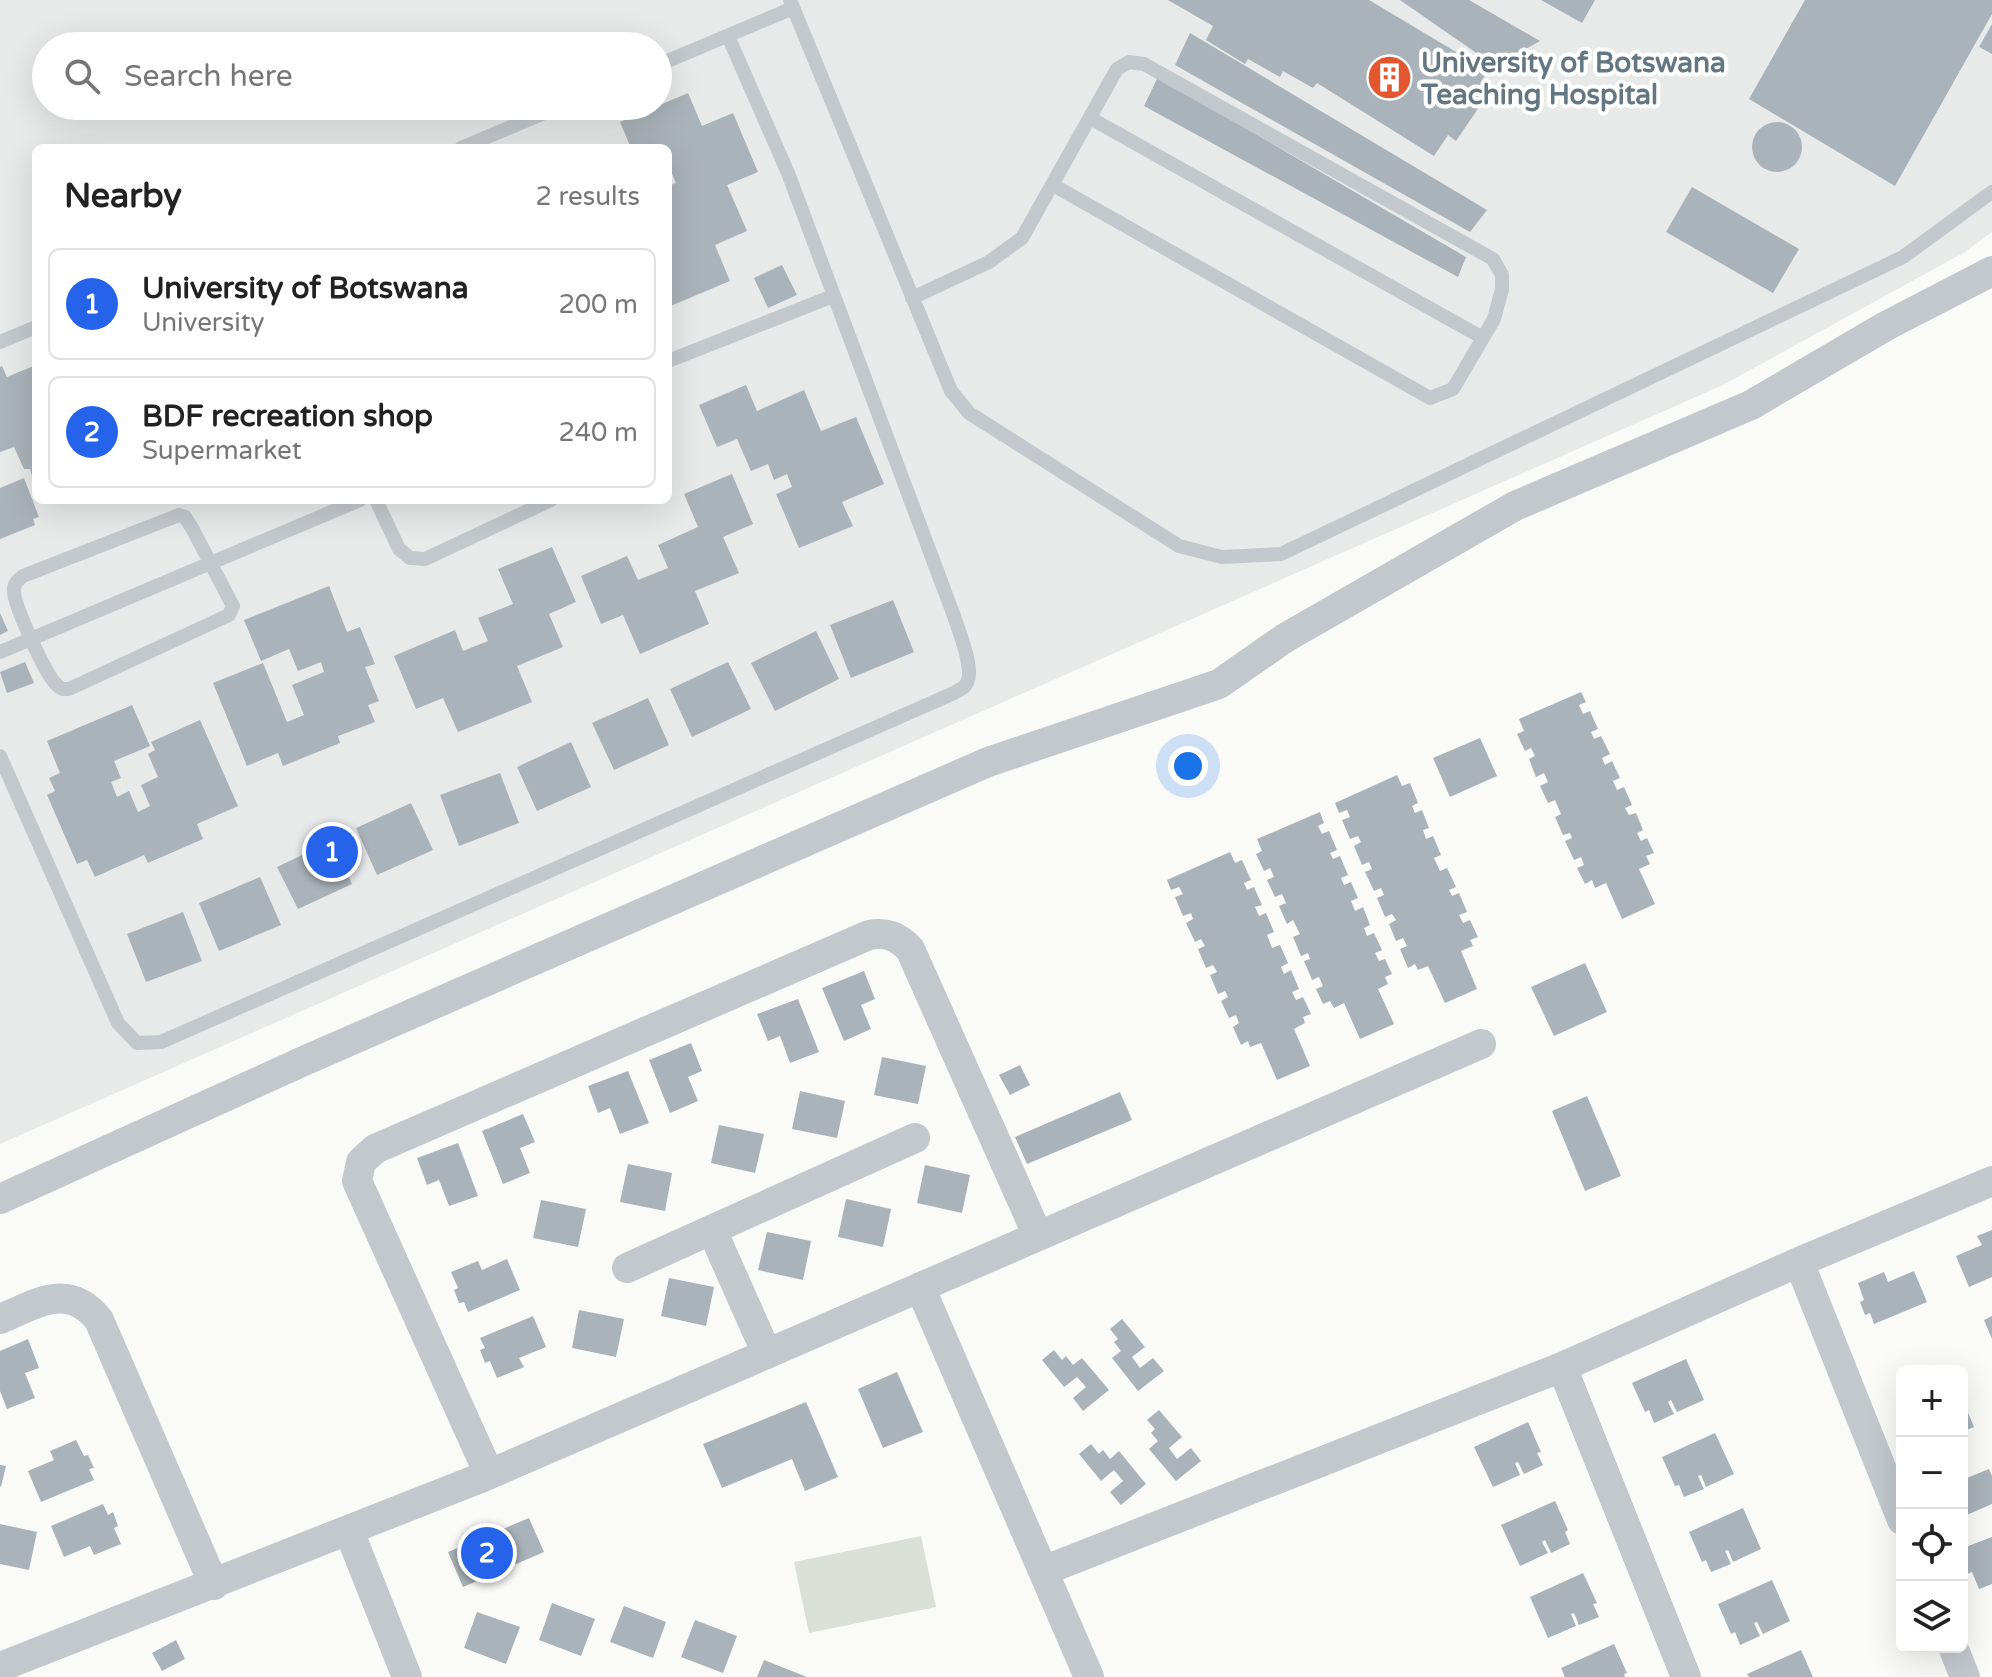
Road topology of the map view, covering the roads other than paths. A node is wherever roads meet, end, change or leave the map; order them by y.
1 (791, 4) edge
2 (728, 36) junction
3 (672, 59) edge
4 (1090, 118) junction
5 (528, 120) edge
6 (471, 144) edge
7 (1053, 185) junction
8 (1992, 192) edge
9 (1992, 271) edge
10 (833, 296) junction
11 (912, 298) junction
12 (32, 329) edge
13 (1483, 338) junction
14 (0, 342) edge
15 (672, 359) edge
16 (351, 504) edge
17 (378, 504) edge
18 (542, 504) edge
19 (211, 563) junction
20 (31, 639) junction
21 (0, 652) edge
22 (0, 756) edge
23 (1481, 1044) dead end
24 (915, 1138) dead end
25 (1992, 1181) edge
26 (0, 1199) edge
27 (712, 1230) junction
28 (1038, 1236) junction
29 (1799, 1262) junction
30 (627, 1268) dead end
31 (920, 1287) junction
32 (0, 1319) edge
33 (767, 1354) junction
34 (1562, 1367) junction
35 (489, 1474) junction
36 (1898, 1509) edge
37 (349, 1531) junction
38 (1043, 1571) junction
39 (214, 1585) junction
40 (1955, 1653) edge
41 (0, 1667) edge
42 (407, 1677) edge
43 (1089, 1677) edge
44 (1686, 1677) edge
45 (1965, 1677) edge

1 - 2 lane
1 - 11 lane
2 - 3 lane
2 - 10 lane
4 - 7 lane
4 - 13 lane
4 - 13 lane
5 - 6 lane
7 - 11 lane
7 - 13 lane
8 - 11 lane
9 - 26 street
10 - 15 lane
10 - 22 lane
12 - 14 lane
16 - 19 lane
17 - 18 lane
19 - 20 lane
19 - 20 lane
19 - 20 lane
20 - 21 lane
23 - 28 street
24 - 27 street
25 - 29 street
27 - 30 street
27 - 33 street
28 - 31 street
28 - 35 street
29 - 34 street
29 - 36 street
31 - 33 street
31 - 38 street
32 - 39 street
33 - 35 street
34 - 38 street
34 - 44 street
35 - 37 street
37 - 39 street
37 - 42 street
38 - 43 street
39 - 41 street
40 - 45 street

